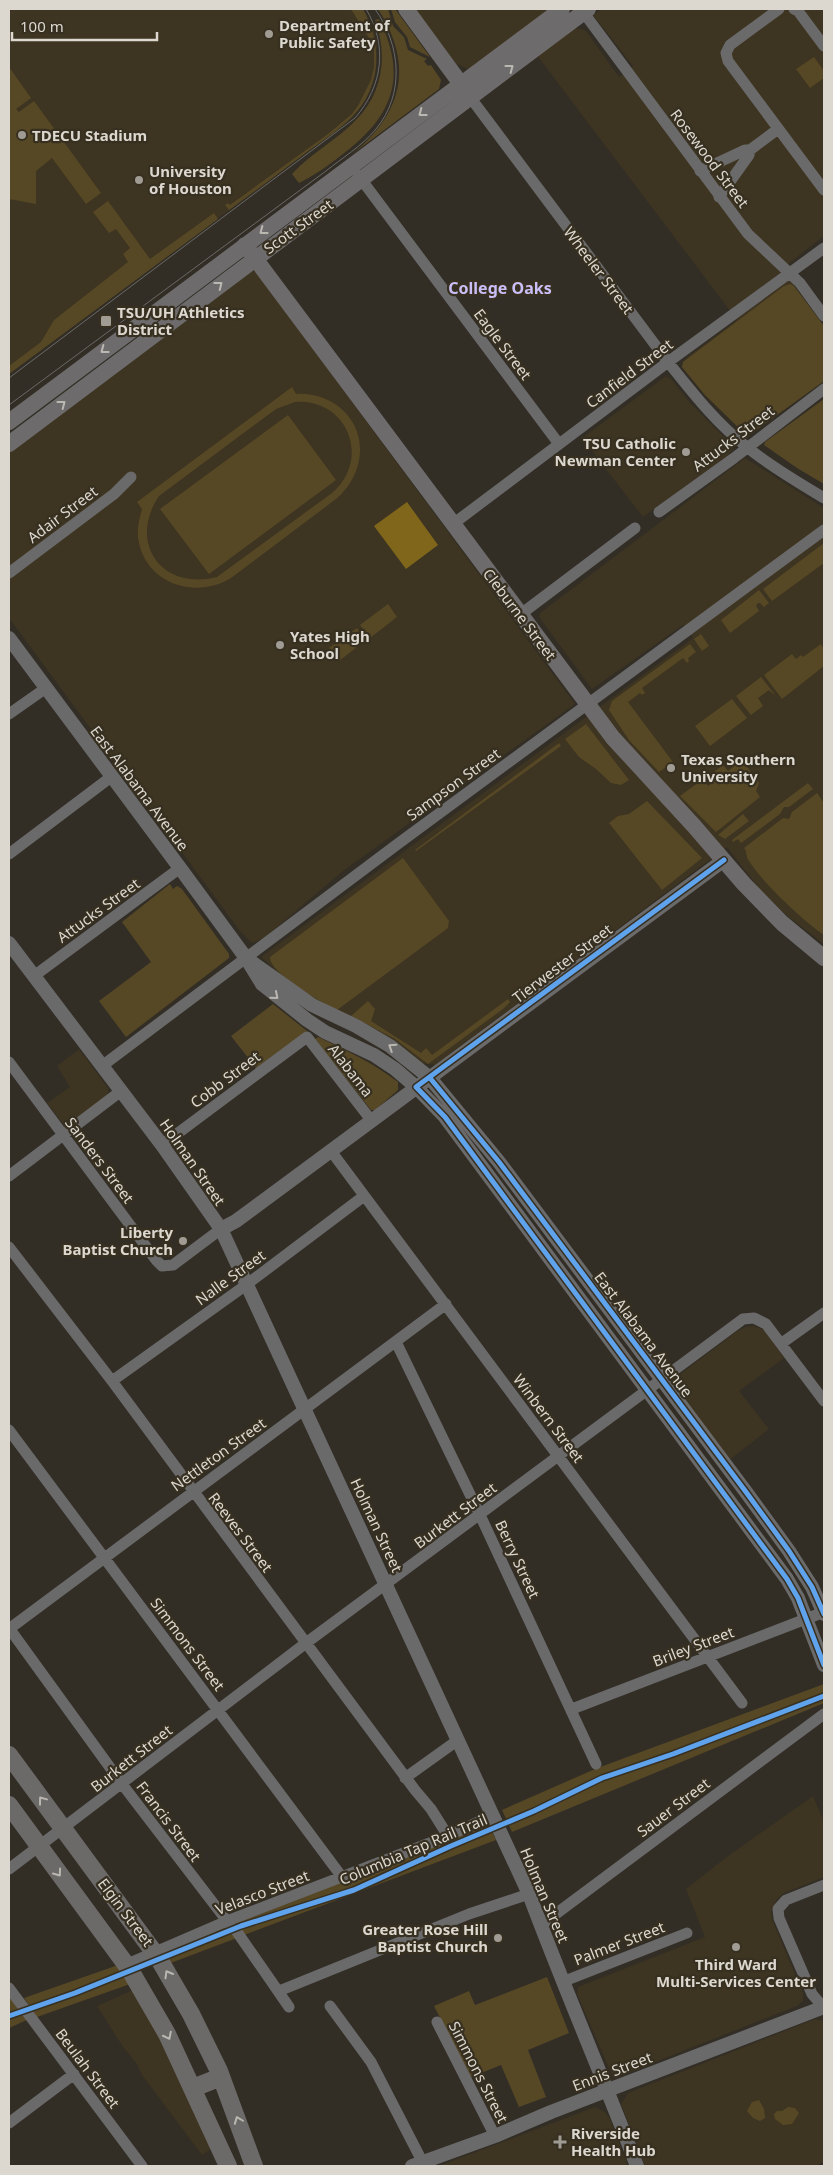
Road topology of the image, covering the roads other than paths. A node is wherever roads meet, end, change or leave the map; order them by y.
1 (406, 9) edge
2 (562, 9) edge
3 (779, 9) edge
4 (794, 9) edge
5 (584, 10) edge
6 (824, 46) edge
7 (466, 90) junction
8 (778, 129) junction
9 (750, 150) junction
10 (352, 165) junction
11 (700, 171) junction
12 (362, 180) junction
13 (824, 190) edge
14 (719, 196) junction
15 (824, 248) edge
16 (249, 252) junction
17 (790, 273) junction
18 (824, 316) edge
19 (143, 321) junction
20 (154, 335) junction
21 (668, 362) junction
22 (824, 389) edge
23 (26, 409) junction
24 (9, 422) edge
25 (36, 424) junction
26 (9, 444) edge
27 (558, 444) junction
28 (746, 447) junction
29 (131, 477) dead end
30 (824, 498) edge
31 (659, 512) dead end
32 (453, 524) junction
33 (635, 528) dead end
34 (824, 530) edge
35 (9, 573) edge
36 (521, 614) junction
37 (9, 638) edge
38 (46, 688) junction
39 (588, 704) junction
40 (9, 714) edge
41 (111, 777) junction
42 (9, 854) edge
43 (724, 860) junction
44 (180, 868) junction
45 (9, 943) edge
46 (246, 958) junction
47 (824, 958) edge
48 (34, 976) junction
49 (307, 1037) joint
50 (9, 1062) edge
51 (102, 1066) junction
52 (430, 1078) junction
53 (416, 1087) junction
54 (120, 1090) junction
55 (371, 1120) junction
56 (63, 1135) junction
57 (162, 1146) junction
58 (331, 1151) junction
59 (9, 1176) edge
60 (364, 1196) junction
61 (221, 1229) junction
62 (9, 1247) edge
63 (173, 1265) joint
64 (246, 1285) junction
65 (446, 1304) junction
66 (824, 1312) edge
67 (396, 1342) junction
68 (782, 1343) junction
69 (662, 1379) junction
70 (112, 1381) junction
71 (646, 1390) junction
72 (824, 1401) edge
73 (304, 1409) junction
74 (9, 1430) edge
75 (558, 1456) junction
76 (192, 1492) junction
77 (746, 1492) junction
78 (731, 1504) junction
79 (480, 1515) junction
80 (105, 1558) junction
81 (386, 1584) junction
82 (824, 1613) edge
83 (807, 1619) junction
84 (9, 1629) edge
85 (306, 1643) junction
86 (708, 1656) junction
87 (824, 1665) edge
88 (742, 1703) dead end
89 (218, 1710) junction
90 (572, 1710) junction
91 (824, 1714) edge
92 (458, 1740) junction
93 (9, 1755) edge
94 (596, 1764) dead end
95 (405, 1778) junction
96 (122, 1784) junction
97 (9, 1805) edge
98 (491, 1812) junction
99 (63, 1828) junction
100 (448, 1836) junction
101 (39, 1846) junction
102 (9, 1869) edge
103 (342, 1877) junction
104 (824, 1884) edge
105 (529, 1894) junction
106 (227, 1921) junction
107 (541, 1926) junction
108 (687, 1933) dead end
109 (155, 1952) junction
110 (125, 1965) junction
111 (562, 1982) junction
112 (9, 1988) edge
113 (278, 1991) junction
114 (330, 2006) dead end
115 (290, 2007) dead end
116 (824, 2007) edge
117 (437, 2022) dead end
118 (74, 2074) junction
119 (221, 2077) junction
120 (193, 2088) junction
121 (608, 2091) junction
122 (9, 2123) edge
123 (495, 2136) junction
124 (417, 2164) edge
125 (142, 2166) edge
126 (228, 2166) edge
127 (254, 2166) edge
128 (637, 2166) edge

1 - 7 main road, Wheeler Street
2 - 7 main road, Scott Street
3 - 8 street
4 - 6 street
7 -> 5 main road, Scott Street
5 - 11 street, Rosewood Street
7 -> 10 main road, Scott Street
7 - 12 main road, Scott Street
7 - 21 street, Wheeler Street
8 - 9 street
8 - 13 street
9 - 11 street
9 - 14 street
10 - 12 street, Eagle Street
10 -> 16 main road, Scott Street
11 - 14 street, Rosewood Street
12 - 16 main road, Scott Street
12 - 27 street, Eagle Street
14 - 17 street, Rosewood Street
15 - 17 street, Canfield Street
16 - 19 main road, Scott Street
20 -> 16 main road, Scott Street
16 - 32 main road, Cleburne Street
17 - 18 street, Rosewood Street
17 - 21 street, Canfield Street
19 - 20 main road
19 -> 23 main road, Scott Street
25 -> 20 main road, Scott Street
21 - 27 street, Canfield Street
21 - 28 street, Wheeler Street
22 - 28 street, Attucks Street
23 - 24 main road, Scott Street
23 - 25 main road
25 - 26 main road, Scott Street
27 - 32 street, Canfield Street
28 - 30 street, Wheeler Street
28 - 31 street, Attucks Street
29 - 35 street, Adair Street
32 - 36 main road, Cleburne Street
33 - 36 street
34 - 39 street, Sampson Street
36 - 39 main road, Cleburne Street
37 - 38 street, East Alabama Avenue
38 - 40 street
38 - 41 street, East Alabama Avenue
39 - 43 main road, Cleburne Street
39 - 46 street, Sampson Street
41 - 42 street
41 - 44 street, East Alabama Avenue
43 - 47 main road, Cleburne Street
43 - 52 street, Tierwester Street
44 - 46 street, East Alabama Avenue
44 - 48 street, Attucks Street
45 - 48 street, Holman Street
46 - 51 street, Sampson Street
52 -> 46 street, East Alabama Avenue
46 -> 53 street, East Alabama Avenue
48 - 51 street, Holman Street
49 - 55 street, Alabama
49 - 57 street, Cobb Street
50 - 56 street, Sanders Street
51 - 54 street, Holman Street
52 - 53 street, Tierwester Street
52 - 69 street, East Alabama Avenue
53 - 55 street, Tierwester Street
53 - 71 street, East Alabama Avenue
54 - 56 street
54 - 57 street, Holman Street
55 - 58 street, Tierwester Street
56 - 59 street
56 - 63 street, Sanders Street
57 - 61 street, Holman Street
58 - 60 street, Winbern Street
58 - 61 street, Tierwester Street
60 - 64 street, Nalle Street
60 - 65 street, Winbern Street
61 - 63 street, Tierwester Street
61 - 64 street, Holman Street
62 - 70 street, Reeves Street
64 - 70 street, Nalle Street
64 - 73 street, Holman Street
65 - 67 street, Nettleton Street
65 - 75 street, Winbern Street
66 - 68 street
67 - 73 street, Nettleton Street
67 - 79 street, Berry Street
68 - 69 street, Burkett Street
68 - 72 street, Burkett Street
69 - 71 street, Burkett Street
69 - 77 street, East Alabama Avenue
70 - 76 street, Reeves Street
71 - 75 street, Burkett Street
71 - 78 street, East Alabama Avenue
73 - 76 street, Nettleton Street
73 - 81 street, Holman Street
74 - 80 street, Simmons Street
75 - 79 street, Burkett Street
75 - 86 street, Winbern Street
76 - 80 street, Nettleton Street
76 - 85 street, Reeves Street
77 - 78 street
77 - 82 street, East Alabama Avenue
78 - 83 street, East Alabama Avenue
79 - 81 street, Burkett Street
79 - 90 street, Berry Street
80 - 84 street, Nettleton Street
80 - 89 street, Simmons Street
81 - 85 street, Burkett Street
81 - 92 street, Holman Street
82 - 83 street, Briley Street
83 - 86 street, Briley Street
83 - 87 street, East Alabama Avenue
84 - 96 street, Francis Street
85 - 89 street, Burkett Street
85 - 95 street, Reeves Street
86 - 88 street, Winbern Street
86 - 90 street, Briley Street
89 - 96 street, Burkett Street
89 - 103 street, Simmons Street
90 - 94 street, Berry Street
91 - 107 street, Sauer Street
92 - 95 street
92 - 98 street, Holman Street
99 -> 93 main road, Elgin Street
95 - 100 street, Reeves Street
96 - 99 street, Burkett Street
96 - 106 street, Francis Street
97 - 101 main road, Elgin Street
98 - 100 street, Velasco Street
98 - 105 street, Holman Street
99 - 101 street, Burkett Street
99 - 109 main road, Elgin Street
100 - 103 street, Velasco Street
101 - 102 street, Burkett Street
101 -> 110 main road, Elgin Street
103 - 106 street, Velasco Street
104 - 116 street
105 - 107 street, Holman Street
105 - 113 street
106 - 109 street, Velasco Street
106 - 113 street, Francis Street
107 - 111 street, Holman Street
108 - 111 street, Palmer Street
109 - 110 street, Velasco Street
119 -> 109 main road, Elgin Street
110 -> 120 main road, Elgin Street
111 - 121 street, Holman Street
112 - 118 street, Beulah Street
113 - 115 street, Francis Street
114 - 124 street
116 - 121 street, Ennis Street
117 - 123 street, Simmons Street
118 - 122 street
118 - 125 street, Beulah Street
119 - 120 main road
127 -> 119 main road, Elgin Street
120 - 126 main road, Elgin Street
121 - 123 street, Ennis Street
121 - 128 street, Holman Street
123 - 124 street, Ennis Street

